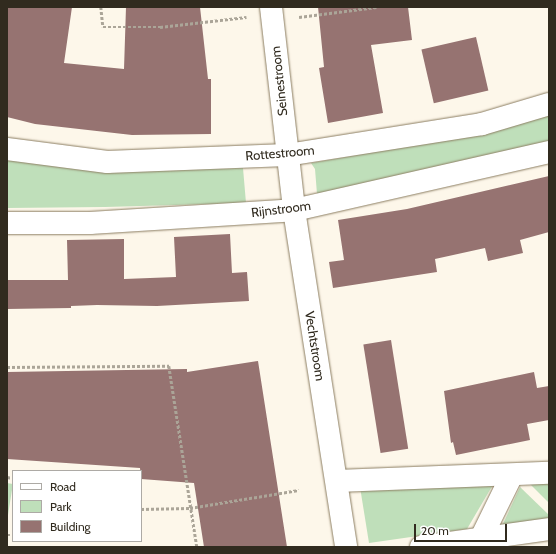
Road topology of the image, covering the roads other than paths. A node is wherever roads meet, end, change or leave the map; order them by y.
1 (272, 14) edge
2 (549, 104) edge
3 (7, 149) edge
4 (549, 152) edge
5 (286, 155) junction
6 (294, 210) junction
7 (7, 223) edge
8 (549, 473) edge
9 (512, 475) junction
10 (337, 481) junction
11 (549, 529) edge
12 (481, 538) junction
13 (346, 547) edge
14 (421, 547) edge

1 - 5 street, Seinestroom
2 - 5 street, Rottestroom
3 - 5 street, Rottestroom
4 - 6 street, Rijnstroom
5 - 6 street, Seinestroom
6 - 7 street, Rijnstroom
6 - 10 street, Vechtstroom
8 - 9 street
9 - 10 street
9 - 12 street
10 - 13 street, Vechtstroom
11 - 12 street
12 - 14 street

